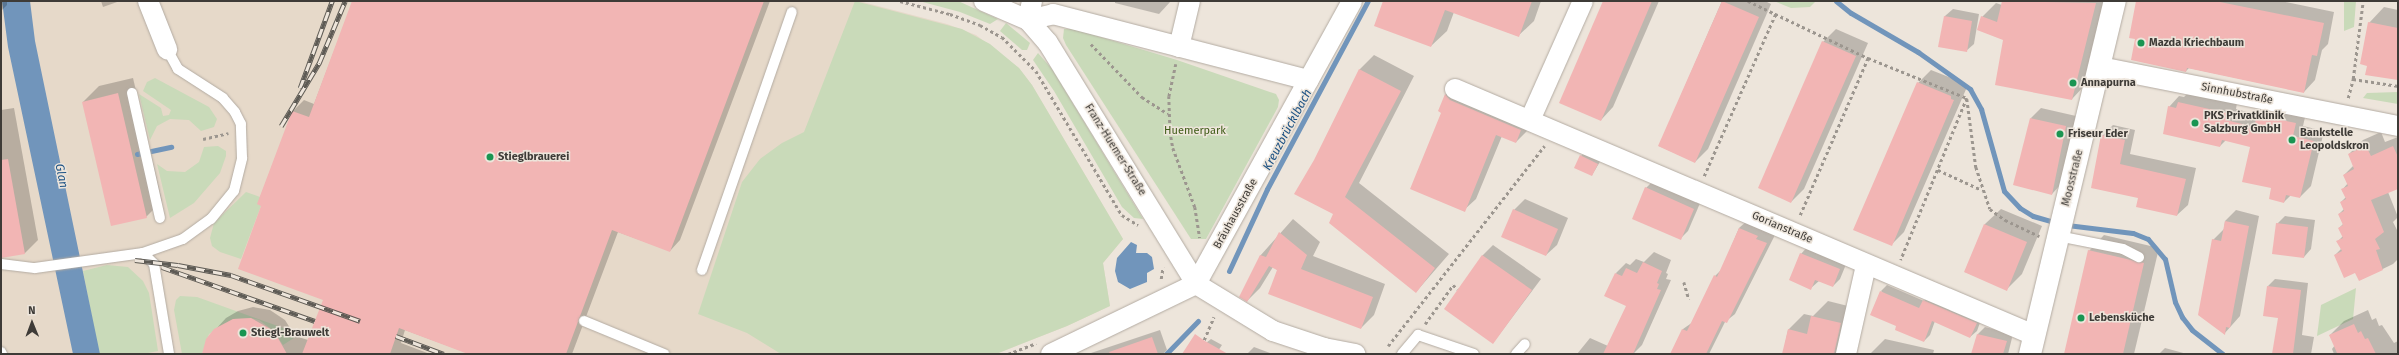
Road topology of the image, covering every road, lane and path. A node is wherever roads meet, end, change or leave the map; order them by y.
1 (148, 1) edge
2 (900, 1) edge
3 (984, 1) edge
4 (1032, 1) edge
5 (1190, 1) edge
6 (1352, 1) edge
7 (1583, 1) edge
8 (1748, 1) edge
9 (2115, 1) edge
10 (2363, 1) edge
11 (792, 12) dead end
12 (1776, 13) junction
13 (1028, 20) junction
14 (1086, 39) dead end
15 (167, 49) joint
16 (1178, 54) junction
17 (1868, 58) junction
18 (2100, 67) junction
19 (2353, 79) junction
20 (1309, 80) junction
21 (2398, 86) edge
22 (1455, 89) dead end
23 (132, 93) dead end
24 (1967, 98) junction
25 (2348, 100) dead end
26 (1168, 114) junction
27 (1530, 120) junction
28 (2398, 126) edge
29 (242, 130) junction
30 (1555, 130) junction
31 (203, 139) dead end
32 (1938, 170) junction
33 (1982, 190) junction
34 (1698, 191) junction
35 (160, 218) dead end
36 (1143, 227) dead end
37 (2057, 231) junction
38 (1793, 232) junction
39 (1199, 244) dead end
40 (143, 253) junction
41 (2139, 257) dead end
42 (1162, 261) dead end
43 (1, 264) edge
44 (1866, 265) junction
45 (702, 270) dead end
46 (1894, 276) junction
47 (1162, 278) dead end
48 (1684, 282) dead end
49 (1196, 284) junction
50 (1458, 288) dead end
51 (1689, 299) dead end
52 (1214, 317) dead end
53 (584, 321) dead end
54 (1418, 335) junction
55 (1204, 340) dead end
56 (1525, 344) dead end
57 (2032, 345) edge
58 (1388, 346) dead end
59 (169, 354) edge
60 (664, 354) edge
61 (1051, 354) edge
62 (1355, 354) edge
63 (1402, 354) edge
64 (1474, 354) edge
65 (1516, 354) edge
66 (1846, 354) edge

1 - 15 street
2 - 36 path
3 - 13 street, Franz-Huemer-Straße
4 - 13 street
5 - 16 street
6 - 20 street, Bräuhausstraße
7 - 27 street
8 - 12 path
9 - 18 street, Moosstraße
10 - 19 path
11 - 45 lane
12 - 17 path
12 - 34 path
13 - 16 street
13 - 49 street, Franz-Huemer-Straße
14 - 26 path
15 - 29 lane
16 - 20 street
16 - 26 path
17 - 24 path
17 - 38 path
18 - 28 street, Sinnhubstraße
18 - 37 street, Moosstraße
19 - 21 path
19 - 25 path
20 - 49 street, Bräuhausstraße
22 - 27 street, Gorianstraße
23 - 35 lane
24 - 32 path
24 - 33 path
26 - 39 path
27 - 30 street, Gorianstraße
29 - 31 path
29 - 40 lane
30 - 34 street, Gorianstraße
30 - 58 path
32 - 33 path
32 - 46 path
33 - 37 path
34 - 38 street, Gorianstraße
37 - 41 lane
37 - 57 street, Moosstraße
38 - 44 street, Gorianstraße
40 - 43 lane
40 - 59 lane
42 - 47 path
44 - 46 street, Gorianstraße
44 - 66 street
46 - 57 street, Gorianstraße
48 - 51 path
49 - 61 street
49 - 62 street
50 - 54 path
52 - 55 path
53 - 60 lane
54 - 63 lane
54 - 64 lane
56 - 65 lane

